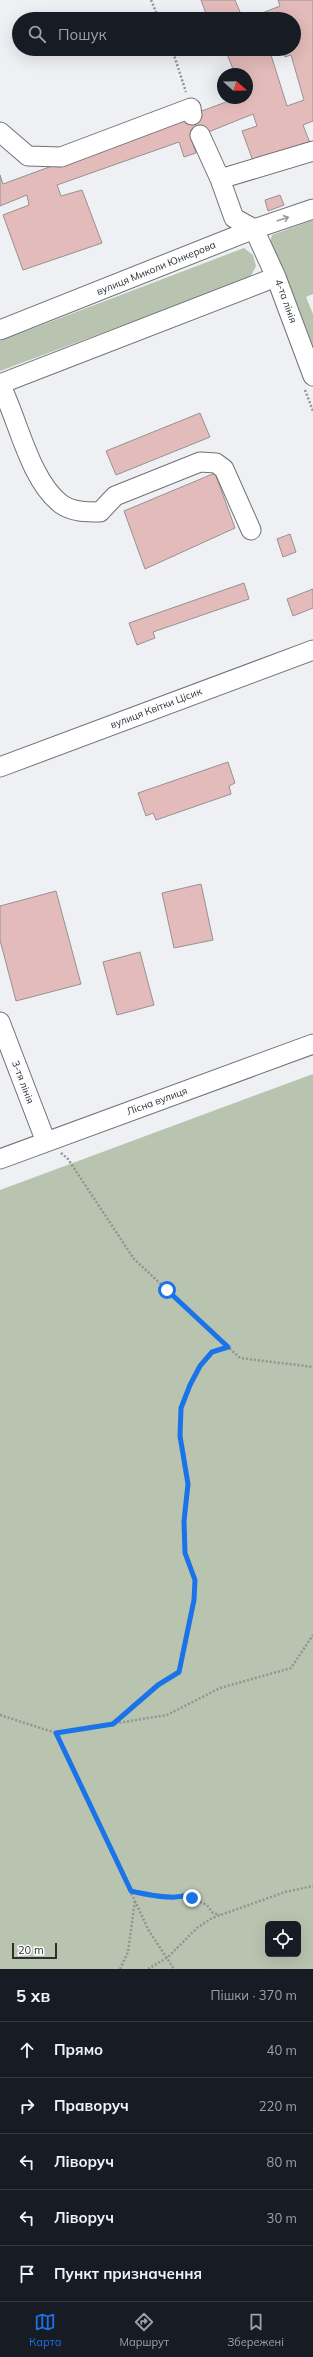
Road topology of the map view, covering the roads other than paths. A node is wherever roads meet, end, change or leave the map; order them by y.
1 (192, 112) road end
2 (0, 132) edge
3 (200, 135) dead end
4 (313, 151) edge
5 (220, 179) junction
6 (313, 209) edge
7 (254, 229) junction
8 (276, 277) junction
9 (0, 330) edge
10 (313, 376) edge
11 (0, 384) edge
12 (252, 530) dead end
13 (313, 650) edge
14 (0, 767) edge
15 (0, 1022) edge
16 (313, 1044) edge
17 (46, 1142) junction
18 (0, 1159) edge

1 - 2 street
3 - 5 street
4 - 5 street
5 - 7 street
7 -> 6 street, вулиця Миколи Юнкерова
7 - 8 street, 4-та лінія
7 - 9 street, вулиця Миколи Юнкерова
8 - 10 street, 4-та лінія
8 - 11 street
11 - 12 street
13 - 14 street, вулиця Квітки Цісик
15 - 17 street, 3-тя лінія
16 - 17 street, Лісна вулиця
17 - 18 street, Лісна вулиця

